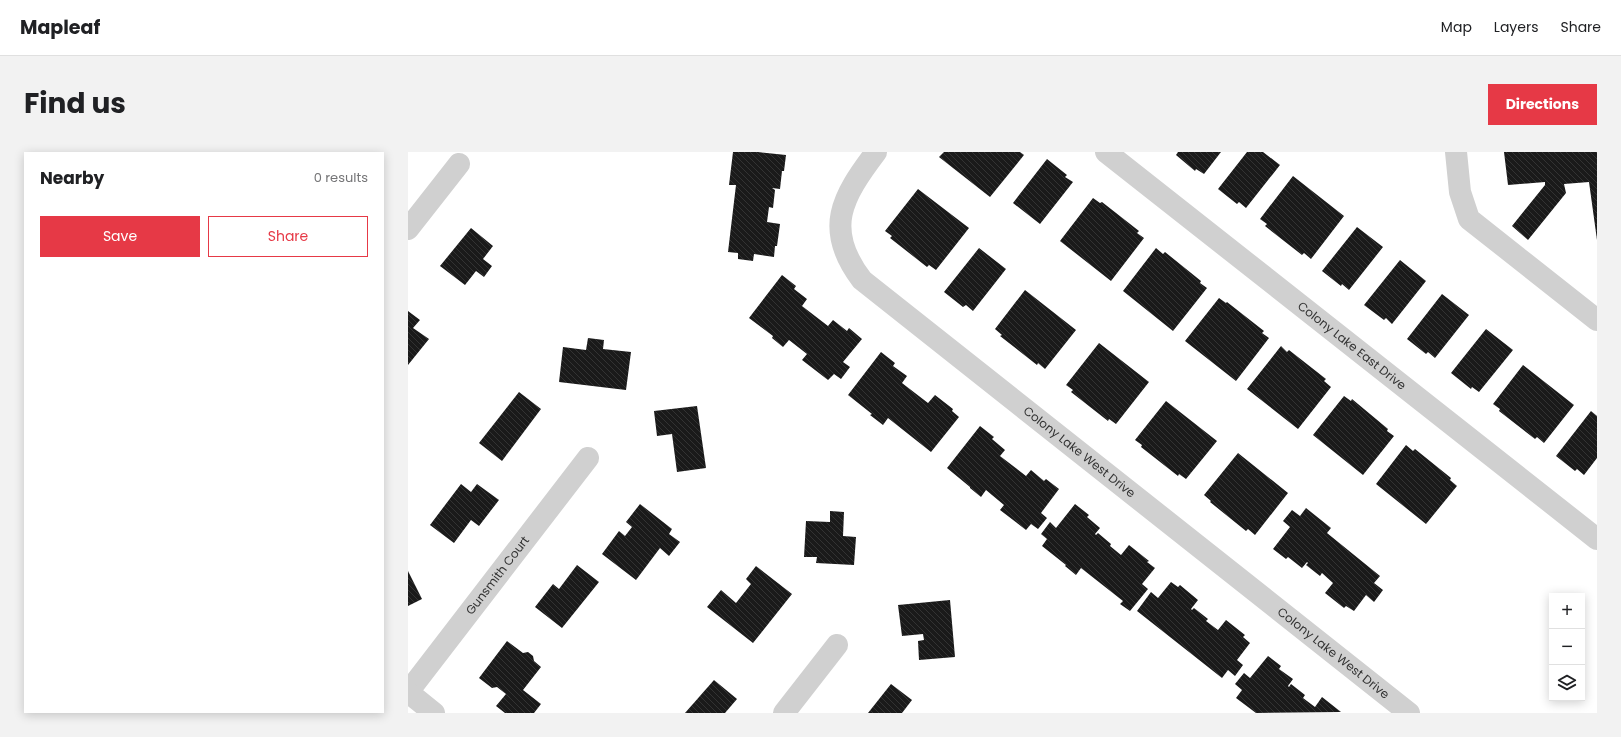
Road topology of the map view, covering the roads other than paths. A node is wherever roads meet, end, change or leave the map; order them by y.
1 (876, 152) edge
2 (1106, 152) edge
3 (1456, 152) edge
4 (459, 164) dead end
5 (408, 229) edge
6 (1597, 320) edge
7 (588, 458) dead end
8 (1597, 539) edge
9 (837, 645) dead end
10 (408, 692) edge
11 (434, 713) edge
12 (784, 713) edge
13 (1409, 713) edge

1 - 13 street, Colony Lake West Drive
2 - 8 street, Colony Lake East Drive
3 - 6 street
4 - 5 street
7 - 10 street, Gunsmith Court
9 - 12 street
10 - 11 street

